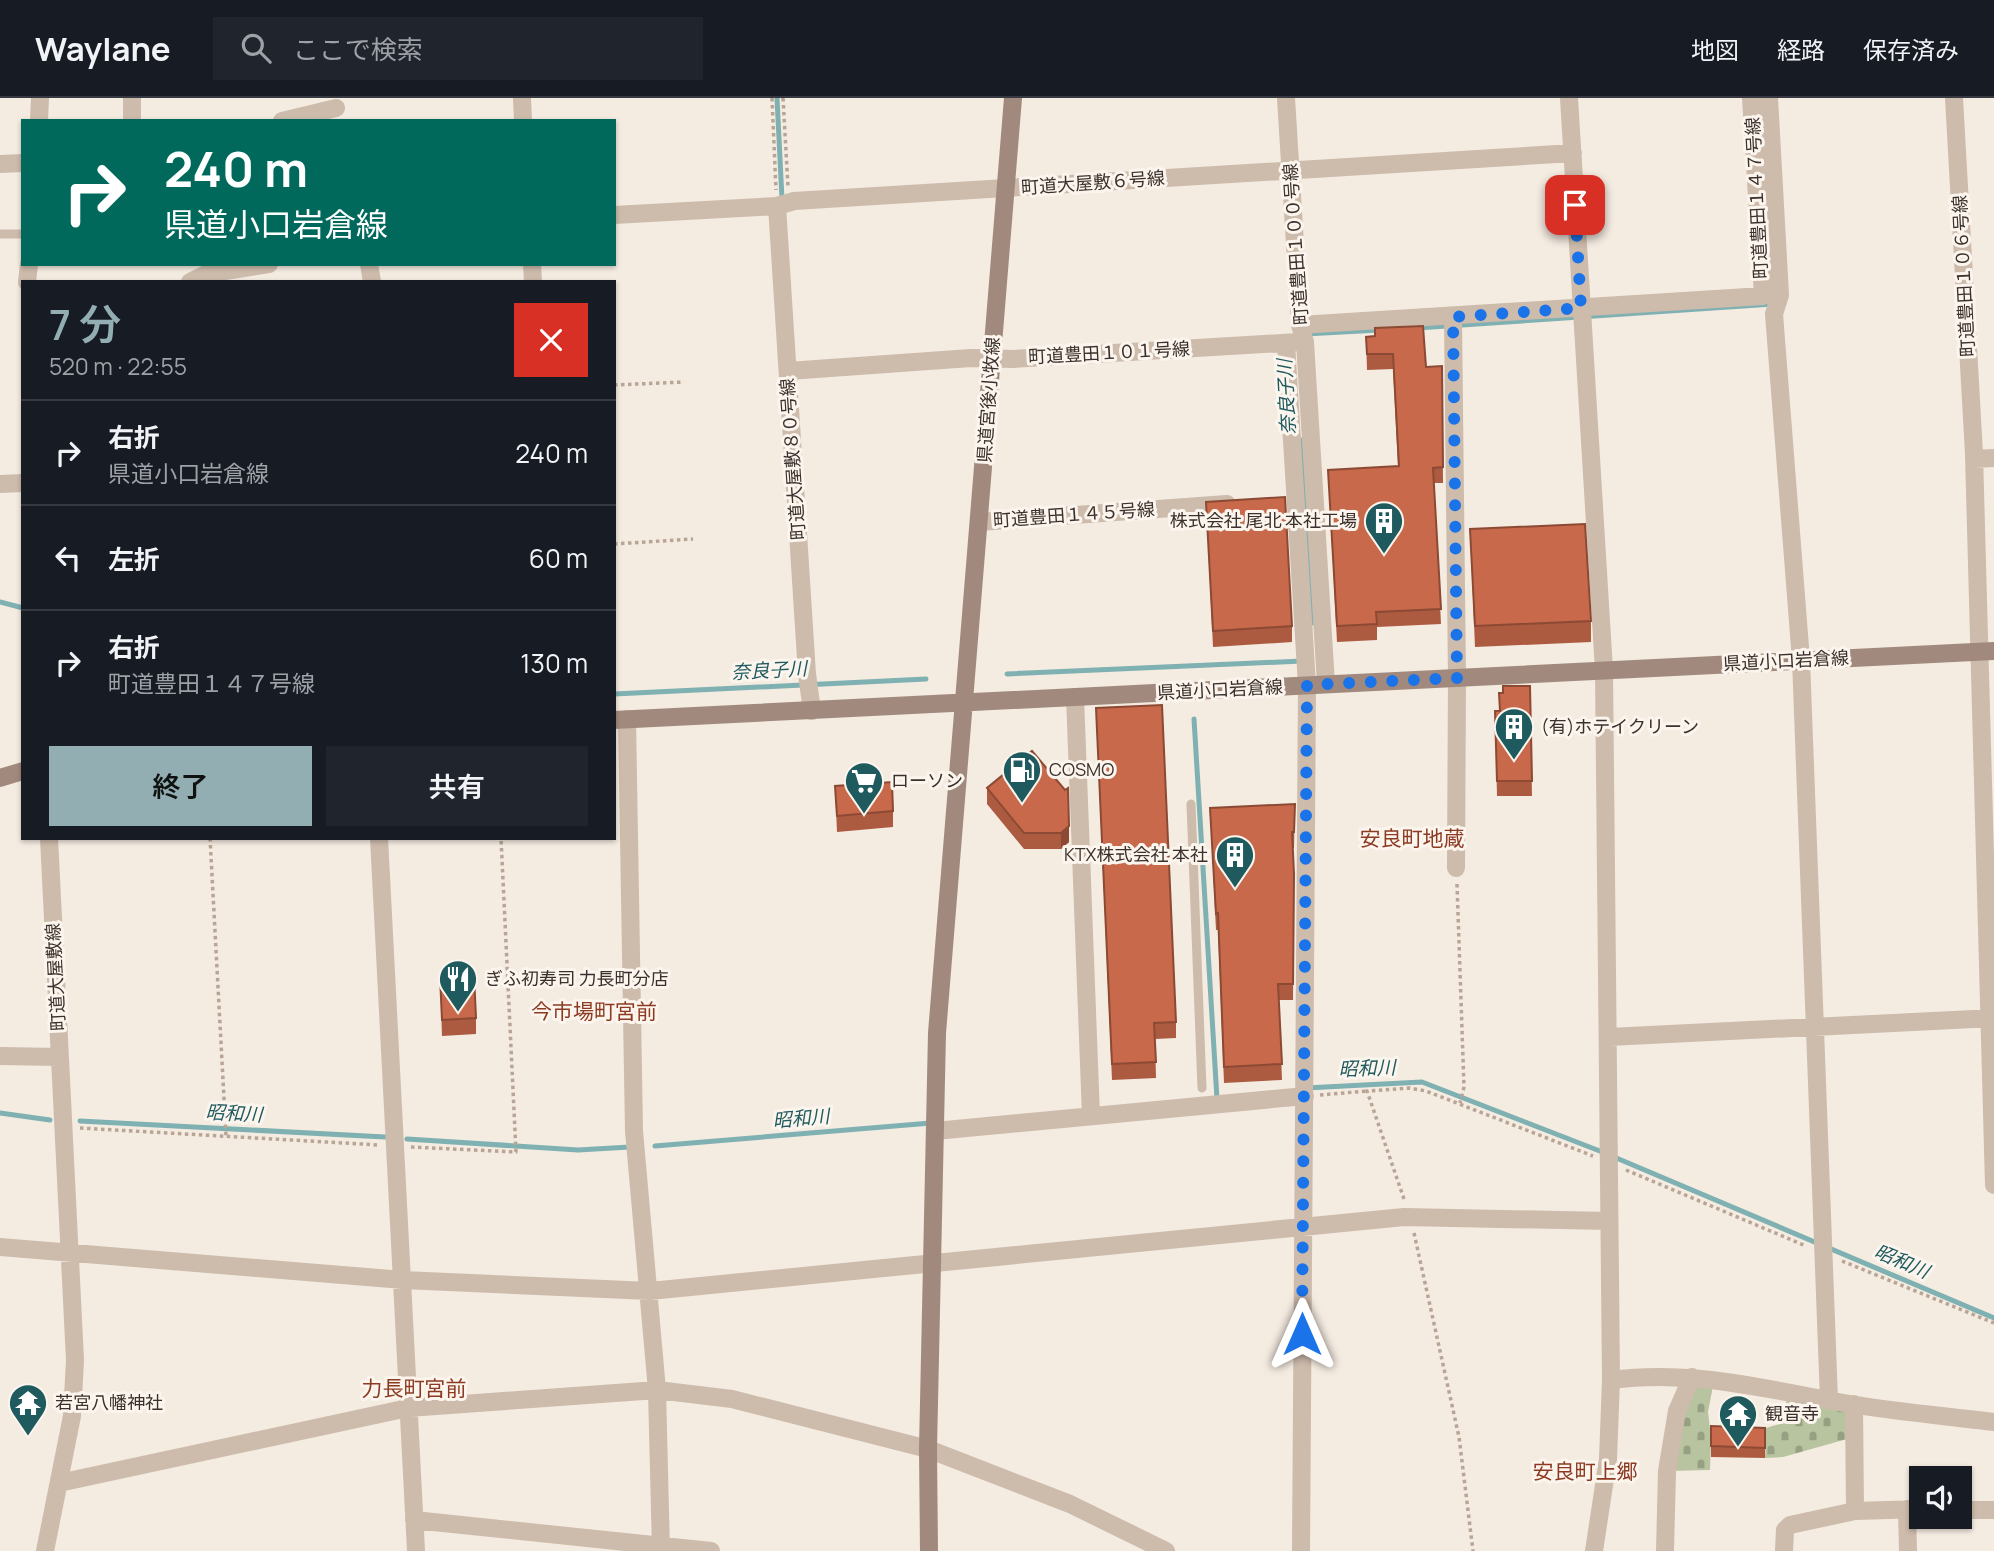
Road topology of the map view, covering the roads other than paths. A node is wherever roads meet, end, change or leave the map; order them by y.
1 (40, 98) edge
2 (132, 98) edge
3 (522, 98) edge
4 (1013, 98) edge
5 (1286, 98) edge
6 (1569, 98) edge
7 (1751, 98) edge
8 (1769, 98) edge
9 (1954, 98) edge
10 (337, 109) edge
11 (39, 119) edge
12 (132, 119) edge
13 (291, 119) edge
14 (523, 119) edge
15 (1573, 153) junction
16 (21, 163) edge
17 (0, 164) edge
18 (1291, 170) junction
19 (1006, 188) junction
20 (777, 206) junction
21 (616, 215) edge
22 (0, 234) edge
23 (21, 234) edge
24 (256, 266) edge
25 (196, 276) edge
26 (1774, 298) junction
27 (1581, 314) junction
28 (1453, 317) junction
29 (1302, 333) junction
30 (1286, 343) junction
31 (992, 358) junction
32 (788, 372) junction
33 (1974, 456) junction
34 (1994, 458) edge
35 (21, 483) edge
36 (0, 484) edge
37 (1315, 498) junction
38 (1288, 500) junction
39 (1240, 503) edge
40 (979, 523) junction
41 (1987, 651) edge
42 (1801, 660) junction
43 (1604, 670) junction
44 (1457, 678) junction
45 (1326, 684) junction
46 (1307, 685) junction
47 (1075, 697) junction
48 (965, 703) junction
49 (812, 710) junction
50 (621, 720) edge
51 (21, 772) edge
52 (0, 778) edge
53 (1191, 804) dead end
54 (49, 840) edge
55 (379, 840) edge
56 (1456, 868) road end
57 (1992, 1018) edge
58 (1815, 1027) junction
59 (1609, 1037) junction
60 (0, 1056) edge
61 (60, 1057) junction
62 (1202, 1088) dead end
63 (1305, 1088) junction
64 (1090, 1110) junction
65 (935, 1124) junction
66 (1994, 1185) edge
67 (1609, 1221) junction
68 (1302, 1226) junction
69 (0, 1247) edge
70 (71, 1253) junction
71 (932, 1262) junction
72 (403, 1280) junction
73 (650, 1291) junction
74 (1692, 1377) junction
75 (1611, 1380) junction
76 (657, 1390) junction
77 (1829, 1400) junction
78 (1854, 1404) junction
79 (408, 1408) junction
80 (1994, 1422) edge
81 (928, 1449) junction
82 (59, 1483) junction
83 (1909, 1509) edge
84 (1972, 1510) edge
85 (1994, 1510) edge
86 (1854, 1511) junction
87 (414, 1520) junction
88 (1912, 1529) edge
89 (661, 1548) edge
90 (45, 1551) edge
91 (416, 1551) edge
92 (711, 1551) edge
93 (929, 1551) edge
94 (1166, 1551) edge
95 (1301, 1551) edge
96 (1594, 1551) edge
97 (1665, 1551) edge
98 (1784, 1551) edge
99 (1909, 1551) edge

1 - 11 street
2 - 12 street
3 - 14 street
4 - 19 main road, 県道宮後小牧線
5 - 18 street, 町道豊田１００号線
6 - 15 street
7 - 26 street, 町道豊田１４７号線
8 - 26 street
9 - 33 street, 町道豊田１０６号線
10 - 13 street
15 - 18 street, 町道大屋敷６号線
15 - 27 street
16 - 17 street
18 - 19 street, 町道大屋敷６号線
18 - 29 street, 町道豊田１００号線
19 - 20 street, 町道大屋敷６号線
19 - 31 main road, 県道宮後小牧線
20 - 21 street, 町道大屋敷６号線
20 - 32 street, 町道大屋敷８０号線
22 - 23 lane
24 - 25 street
26 - 27 street, 町道豊田１４７号線
26 - 42 street
27 - 28 street, 町道豊田１４７号線
27 - 43 street
28 - 29 street, 町道豊田１４７号線
28 - 44 street
29 - 30 street, 町道豊田１０１号線
29 - 37 street, 町道豊田１００号線
30 - 31 street, 町道豊田１０１号線
30 - 38 street
31 - 32 street, 町道豊田１０１号線
31 - 40 main road, 県道宮後小牧線
32 - 49 street, 町道大屋敷８０号線
33 - 34 street
33 - 41 street, 町道豊田１０６号線
35 - 36 street
37 - 38 lane
37 - 45 street, 町道豊田１００号線
38 - 46 street
39 - 40 street, 町道豊田１４５号線
40 - 48 main road, 県道宮後小牧線
41 - 42 main road, 県道小口岩倉線
41 - 57 street, 町道豊田１０６号線
42 - 43 main road, 県道小口岩倉線
42 - 58 street
43 - 44 main road, 県道小口岩倉線
43 - 59 street
44 - 45 main road, 県道小口岩倉線
44 - 56 street
45 - 46 main road, 県道小口岩倉線
46 - 47 main road, 県道小口岩倉線
46 - 63 street
47 - 48 main road, 県道小口岩倉線
47 - 64 street
48 - 49 main road, 県道小口岩倉線
48 - 65 main road, 県道宮後小牧線
49 - 50 main road, 県道小口岩倉線
50 - 73 street
51 - 52 main road
53 - 62 lane
54 - 61 street, 町道大屋敷線
55 - 72 street
57 - 58 street
57 - 66 street, 町道豊田１０６号線
58 - 59 street
58 - 77 street
59 - 67 street
60 - 61 street
61 - 70 street, 町道大屋敷線
63 - 64 street
63 - 68 street
64 - 65 street
65 - 71 main road, 県道宮後小牧線
67 - 68 street
67 - 75 street
68 - 71 street
68 - 95 street
69 - 70 street
70 - 72 street
70 - 82 street, 町道大屋敷線
71 - 73 street
71 - 81 main road, 県道宮後小牧線
72 - 73 street
72 - 79 street
73 - 76 street
74 - 75 street
74 - 77 street
74 - 97 street
75 - 96 street
76 - 79 street
76 - 81 street
76 - 89 street
77 - 78 street
78 - 80 street
78 - 86 street
79 - 82 street
79 - 87 street
81 - 93 main road, 県道宮後小牧線
81 - 94 street
82 - 90 street, 町道大屋敷線
83 - 86 street
84 - 85 street
86 - 98 street
87 - 89 street
87 - 91 street
88 - 99 street
89 - 92 street

